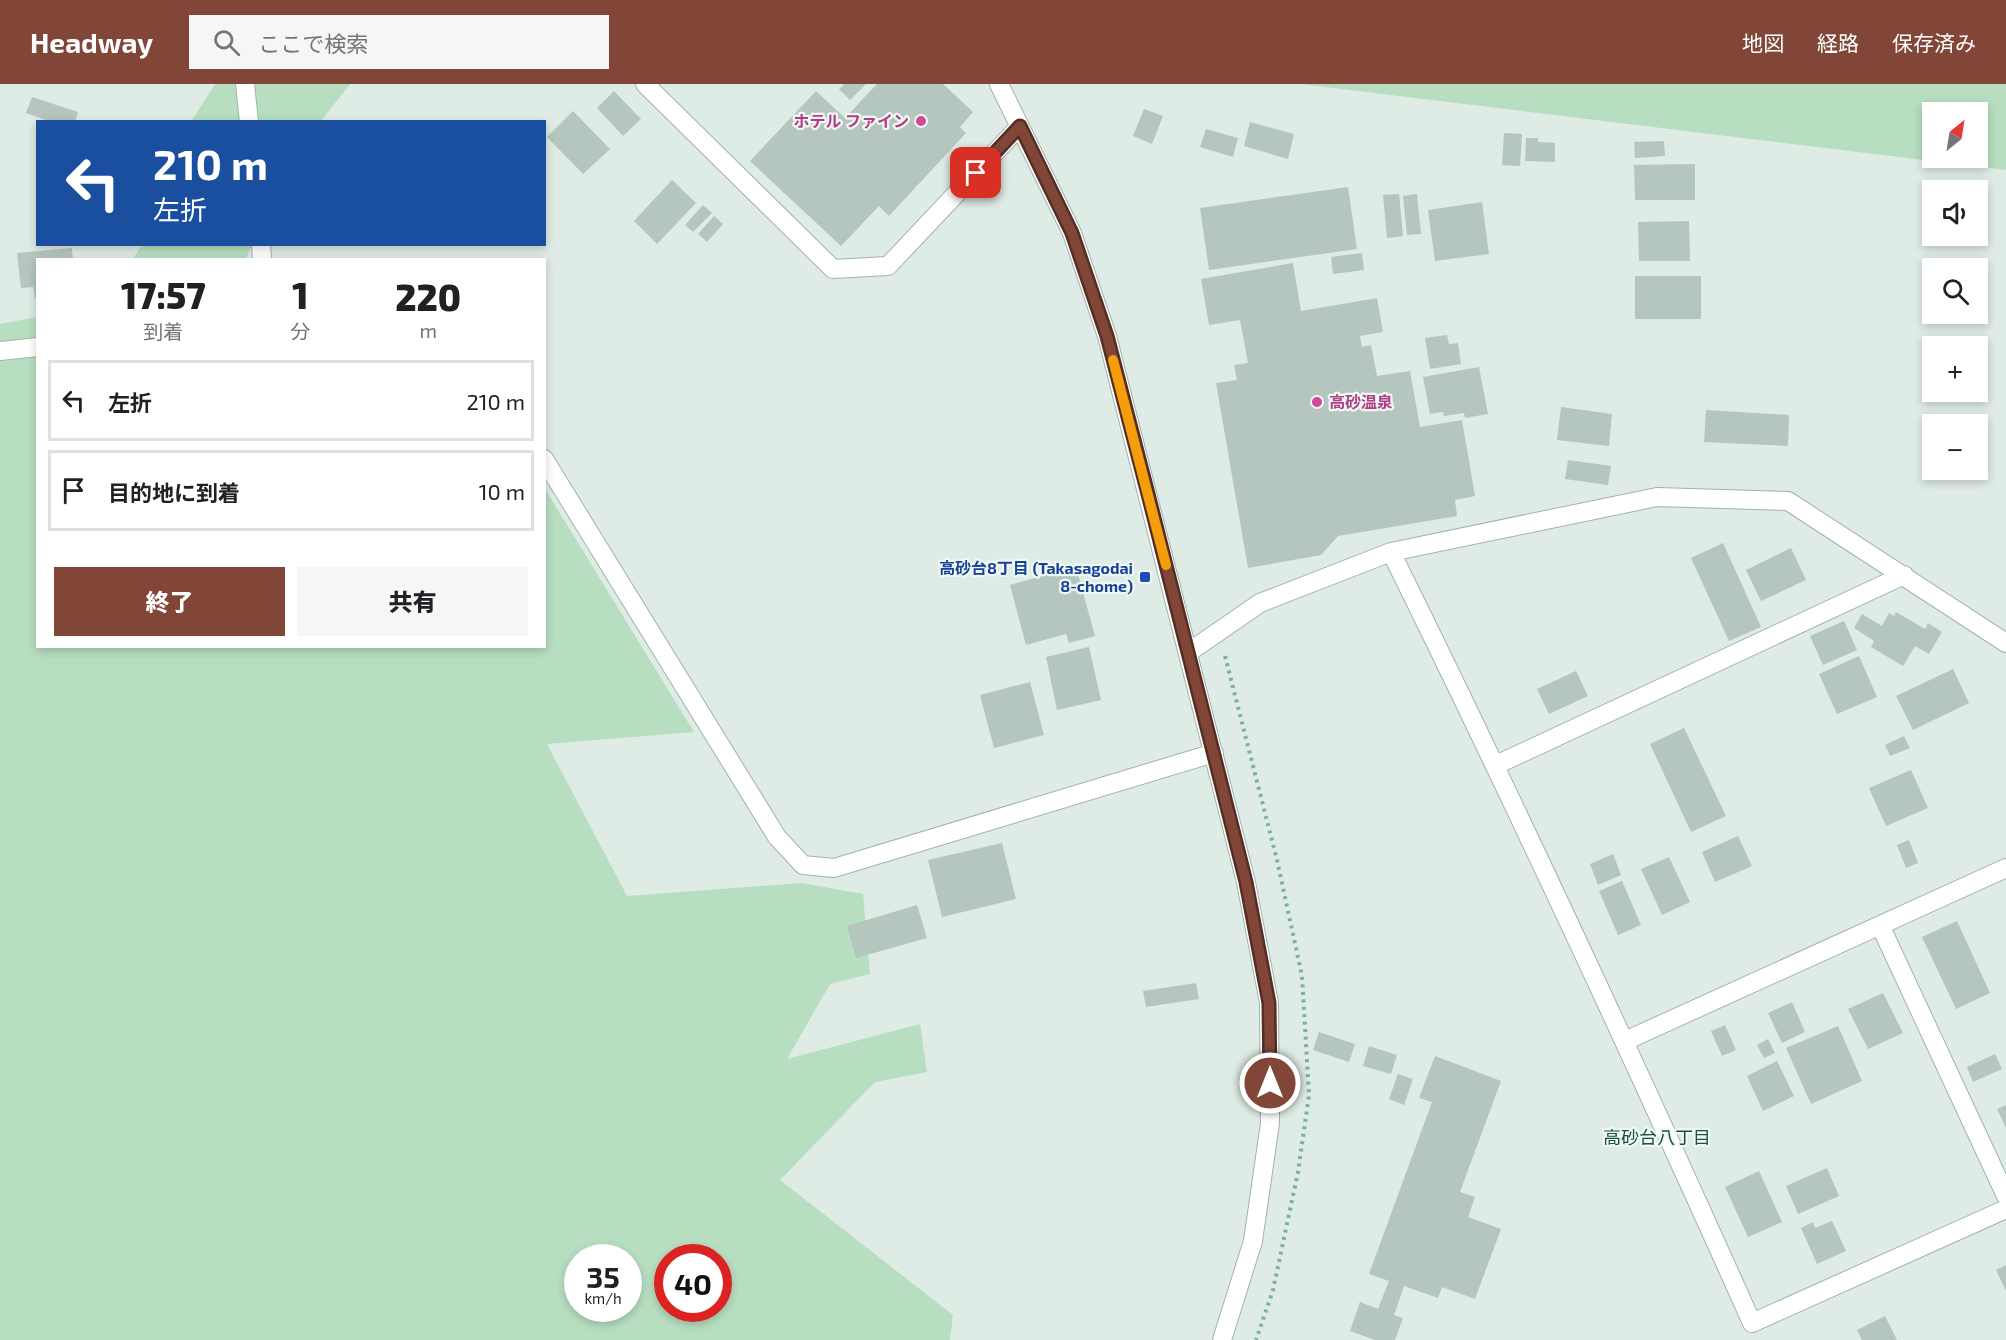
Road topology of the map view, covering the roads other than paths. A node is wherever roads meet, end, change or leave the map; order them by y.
1 (245, 84) edge
2 (645, 84) edge
3 (999, 84) edge
4 (249, 120) edge
5 (1020, 126) junction
6 (36, 346) edge
7 (0, 351) edge
8 (546, 462) edge
9 (1391, 552) junction
10 (1904, 575) junction
11 (2006, 643) edge
12 (1189, 652) junction
13 (1214, 753) junction
14 (1496, 765) junction
15 (2006, 868) edge
16 (1880, 925) junction
17 (1625, 1041) junction
18 (2006, 1196) edge
19 (2006, 1209) edge
20 (1222, 1340) edge

1 - 4 street
2 - 5 street
3 - 5 street
5 - 12 street
6 - 7 street
8 - 13 street
9 - 10 street
9 - 12 street
9 - 14 street
10 - 11 street
10 - 14 street
12 - 13 street
13 - 20 street
14 - 17 street
15 - 16 street
16 - 17 street
16 - 18 street
17 - 19 street

